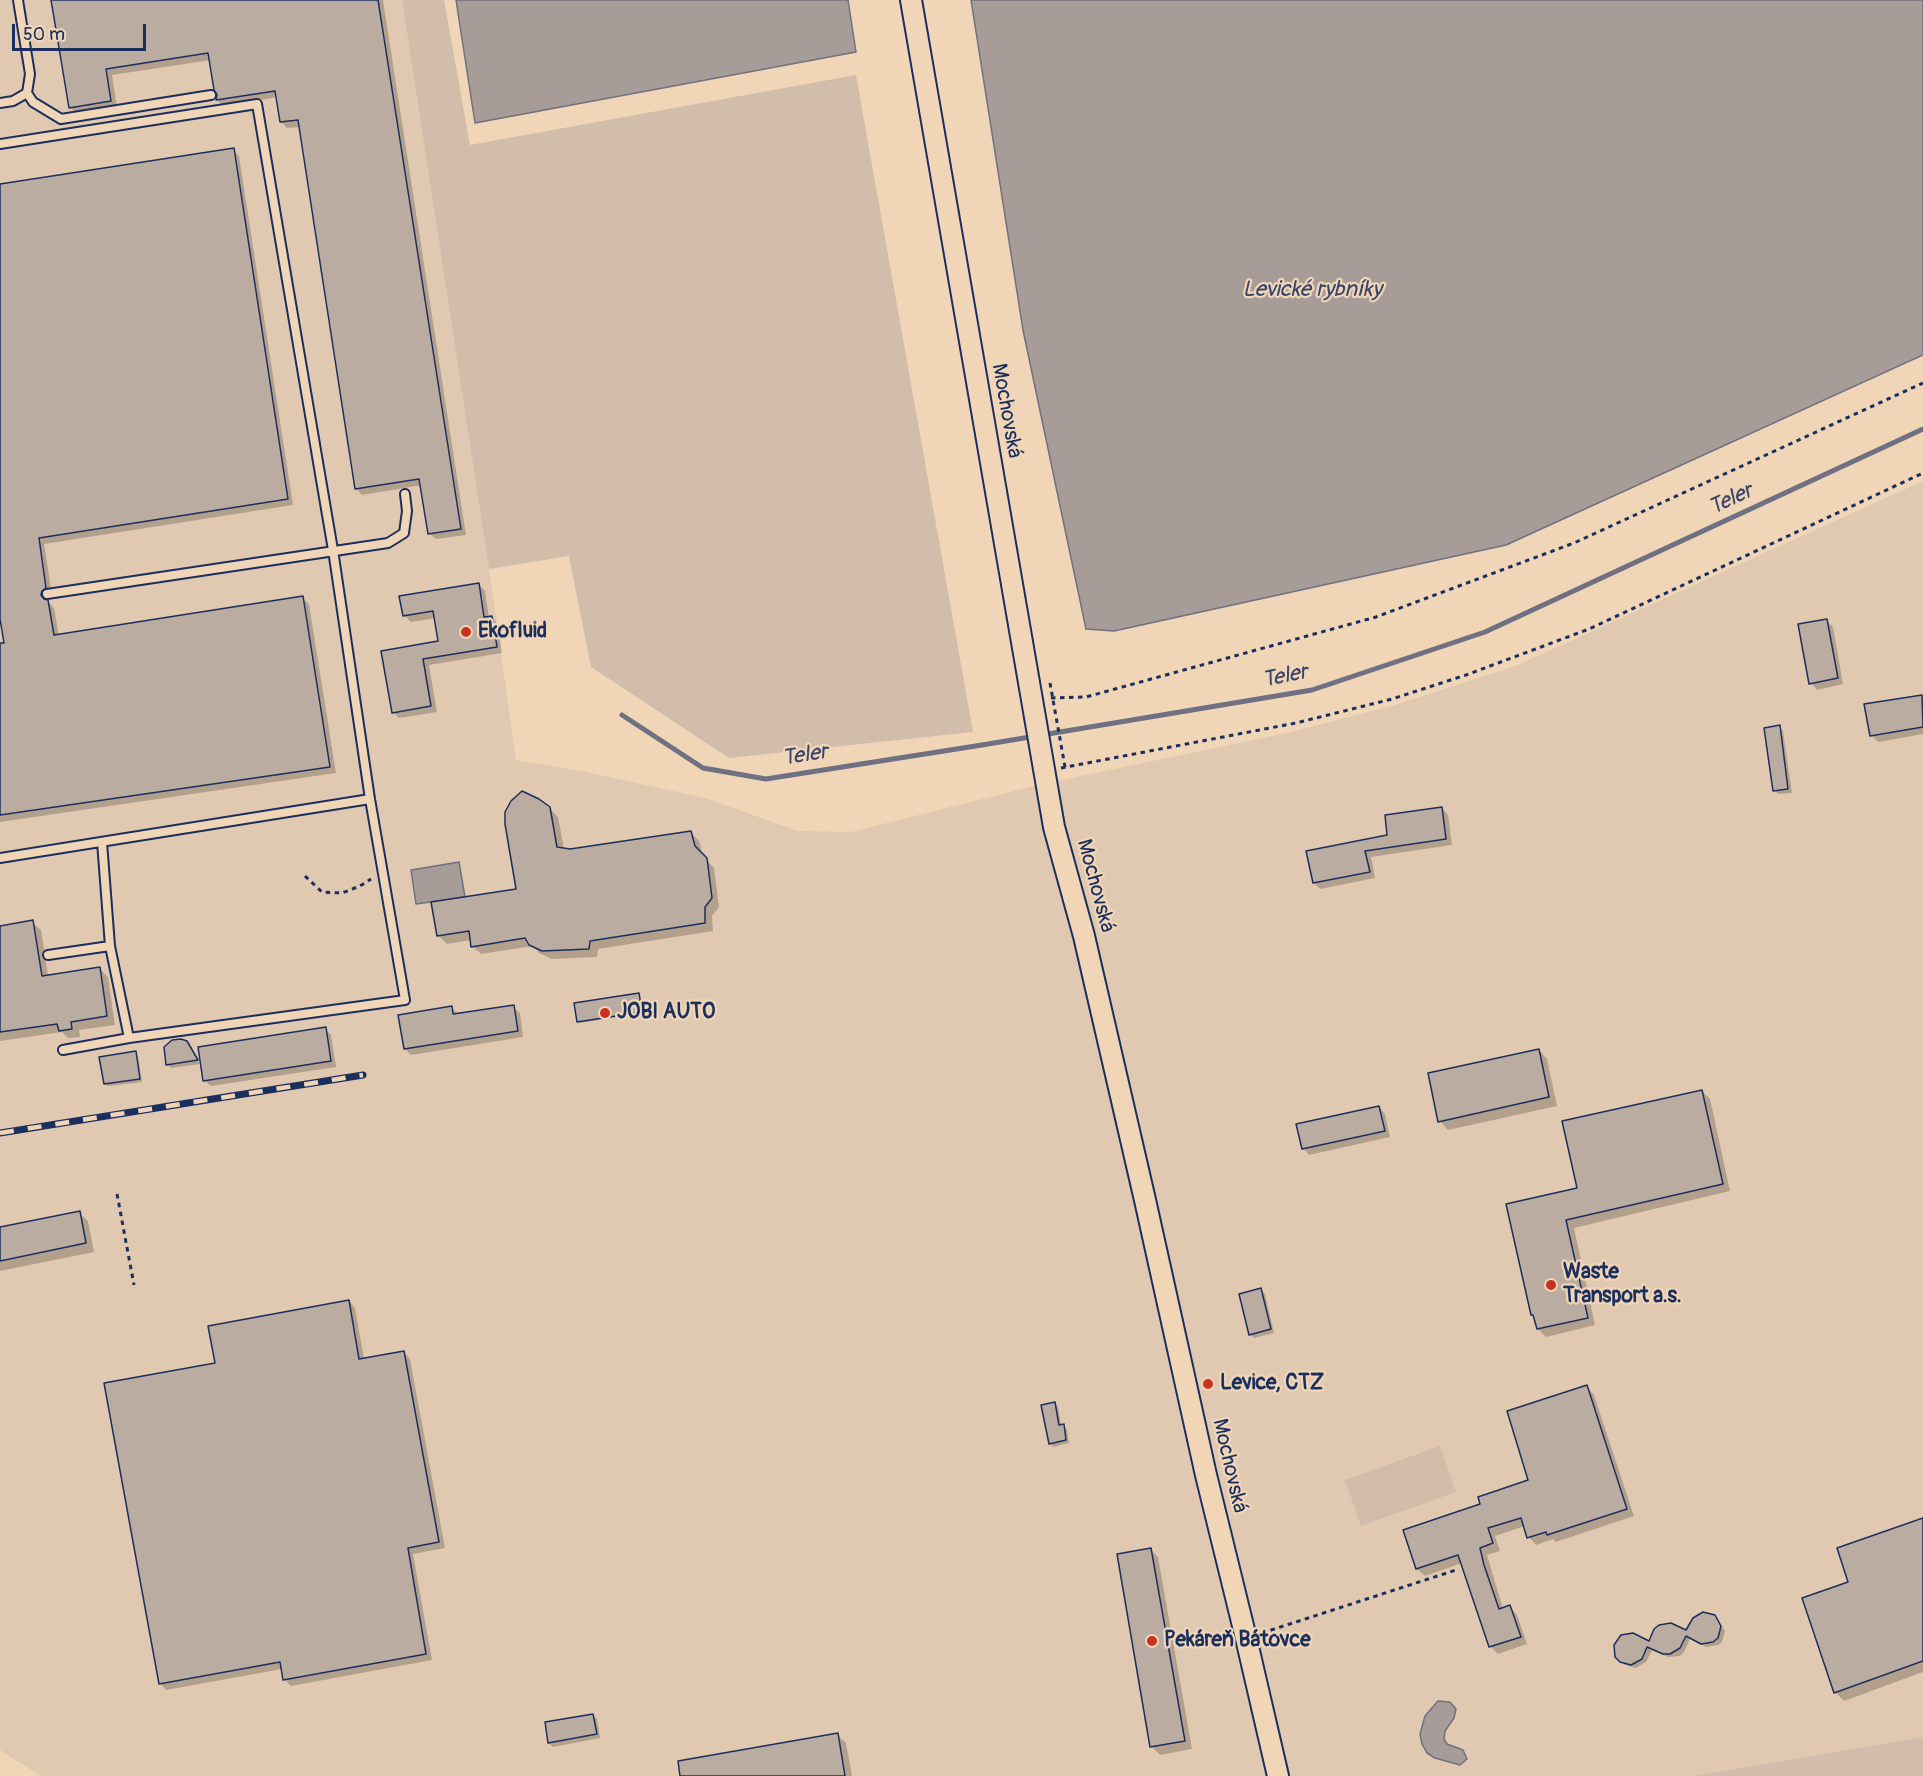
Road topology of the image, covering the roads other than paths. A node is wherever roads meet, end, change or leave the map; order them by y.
1 (18, 0) edge
2 (911, 0) edge
3 (27, 93) junction
4 (211, 95) dead end
5 (0, 103) edge
6 (0, 144) edge
7 (405, 494) dead end
8 (333, 550) junction
9 (47, 594) dead end
10 (370, 799) junction
11 (102, 842) junction
12 (0, 858) edge
13 (110, 946) junction
14 (48, 955) dead end
15 (129, 1038) junction
16 (63, 1050) dead end
17 (1278, 1776) edge

1 - 3 lane
2 - 17 street, Mochovská
3 - 4 lane
3 - 5 lane
6 - 8 lane
7 - 8 lane
8 - 9 lane
8 - 10 lane
10 - 11 lane
10 - 15 lane
11 - 12 lane
11 - 13 lane
13 - 14 lane
13 - 15 lane
15 - 16 lane

